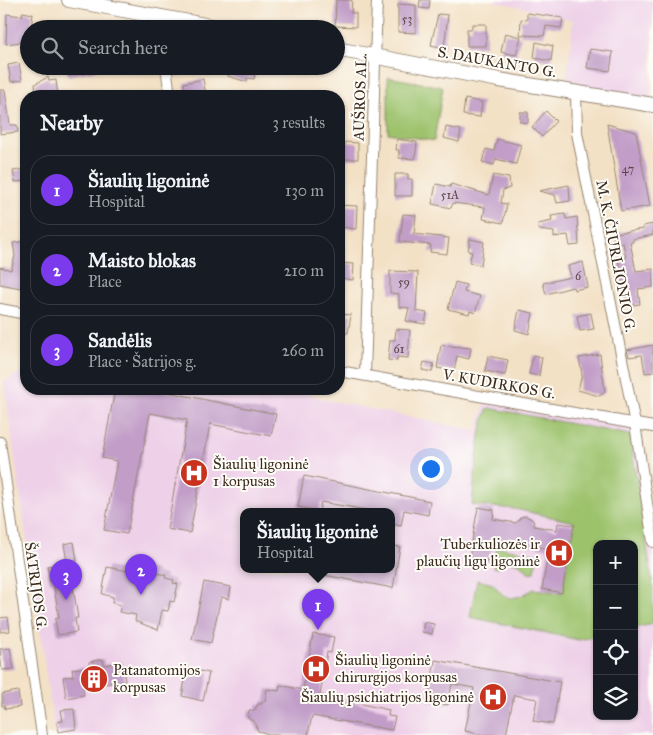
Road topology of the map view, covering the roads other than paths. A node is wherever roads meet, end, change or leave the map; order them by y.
1 (69, 0) edge
2 (377, 0) edge
3 (148, 20) edge
4 (345, 51) edge
5 (375, 56) junction
6 (167, 75) edge
7 (169, 90) edge
8 (576, 93) junction
9 (653, 105) edge
10 (0, 309) edge
11 (20, 313) edge
12 (345, 372) edge
13 (365, 375) junction
14 (635, 424) junction
15 (653, 427) edge
16 (0, 442) edge
17 (653, 542) edge
18 (42, 735) edge

1 - 3 main road
2 - 5 street, AUŠROS AL.
4 - 5 main road, S. DAUKANTO G.
5 - 8 main road, S. DAUKANTO G.
5 - 13 street, AUŠROS AL.
6 - 7 street
8 - 9 main road, S. DAUKANTO G.
8 - 14 street, M. K. ČIURLIONIO G.
10 - 11 street
12 - 13 street, V. KUDIRKOS G.
13 - 14 street, V. KUDIRKOS G.
14 - 15 street, V. KUDIRKOS G.
14 - 17 street, M. K. ČIURLIONIO G.
16 - 18 street, ŠATRIJOS G.

